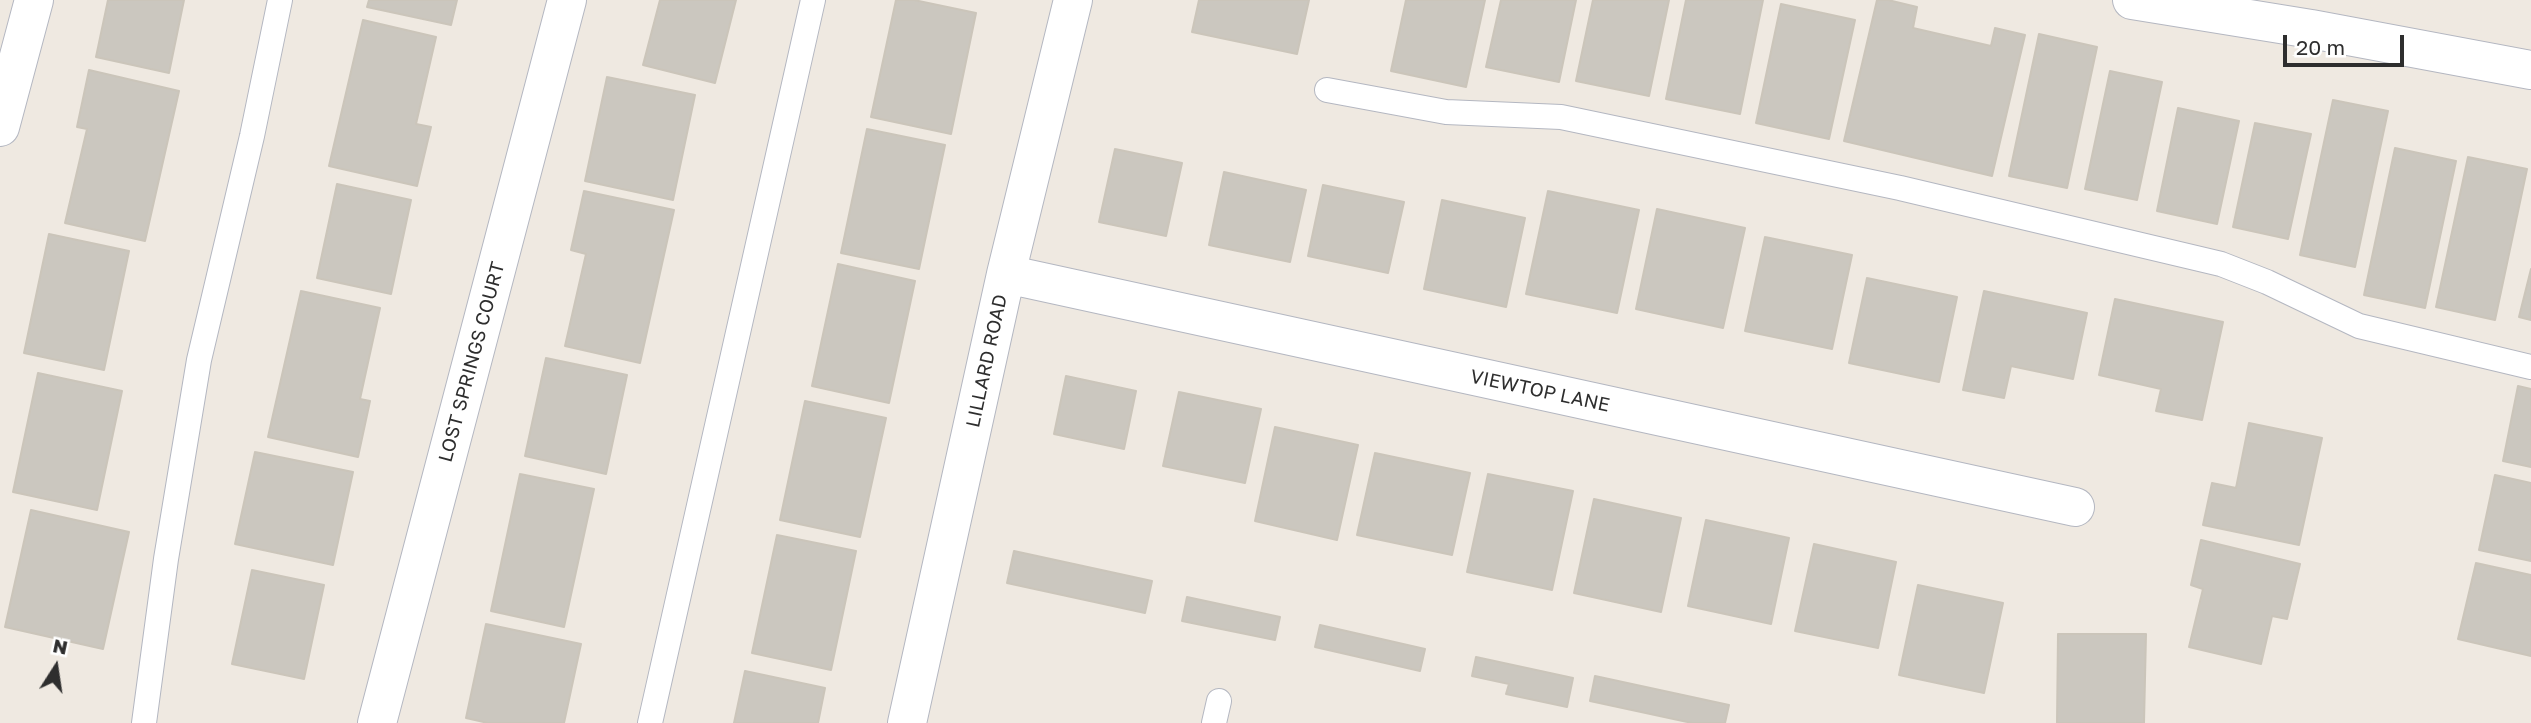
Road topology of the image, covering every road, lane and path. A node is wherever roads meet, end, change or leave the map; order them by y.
1 (34, 0) edge
2 (280, 0) edge
3 (567, 0) edge
4 (813, 0) edge
5 (1073, 0) edge
6 (2132, 0) edge
7 (2313, 15) edge
8 (2531, 69) edge
9 (1328, 90) dead end
10 (0, 127) edge
11 (1006, 274) junction
12 (2531, 366) edge
13 (2075, 508) dead end
14 (144, 723) edge
15 (377, 723) edge
16 (650, 723) edge
17 (907, 723) edge

1 - 10 street
2 - 14 lane
3 - 15 street, LOST SPRINGS COURT
4 - 16 lane
5 - 11 street, LILLARD ROAD
6 - 7 street
7 - 8 street
9 - 12 lane
11 - 13 street, VIEWTOP LANE
11 - 17 street, LILLARD ROAD

